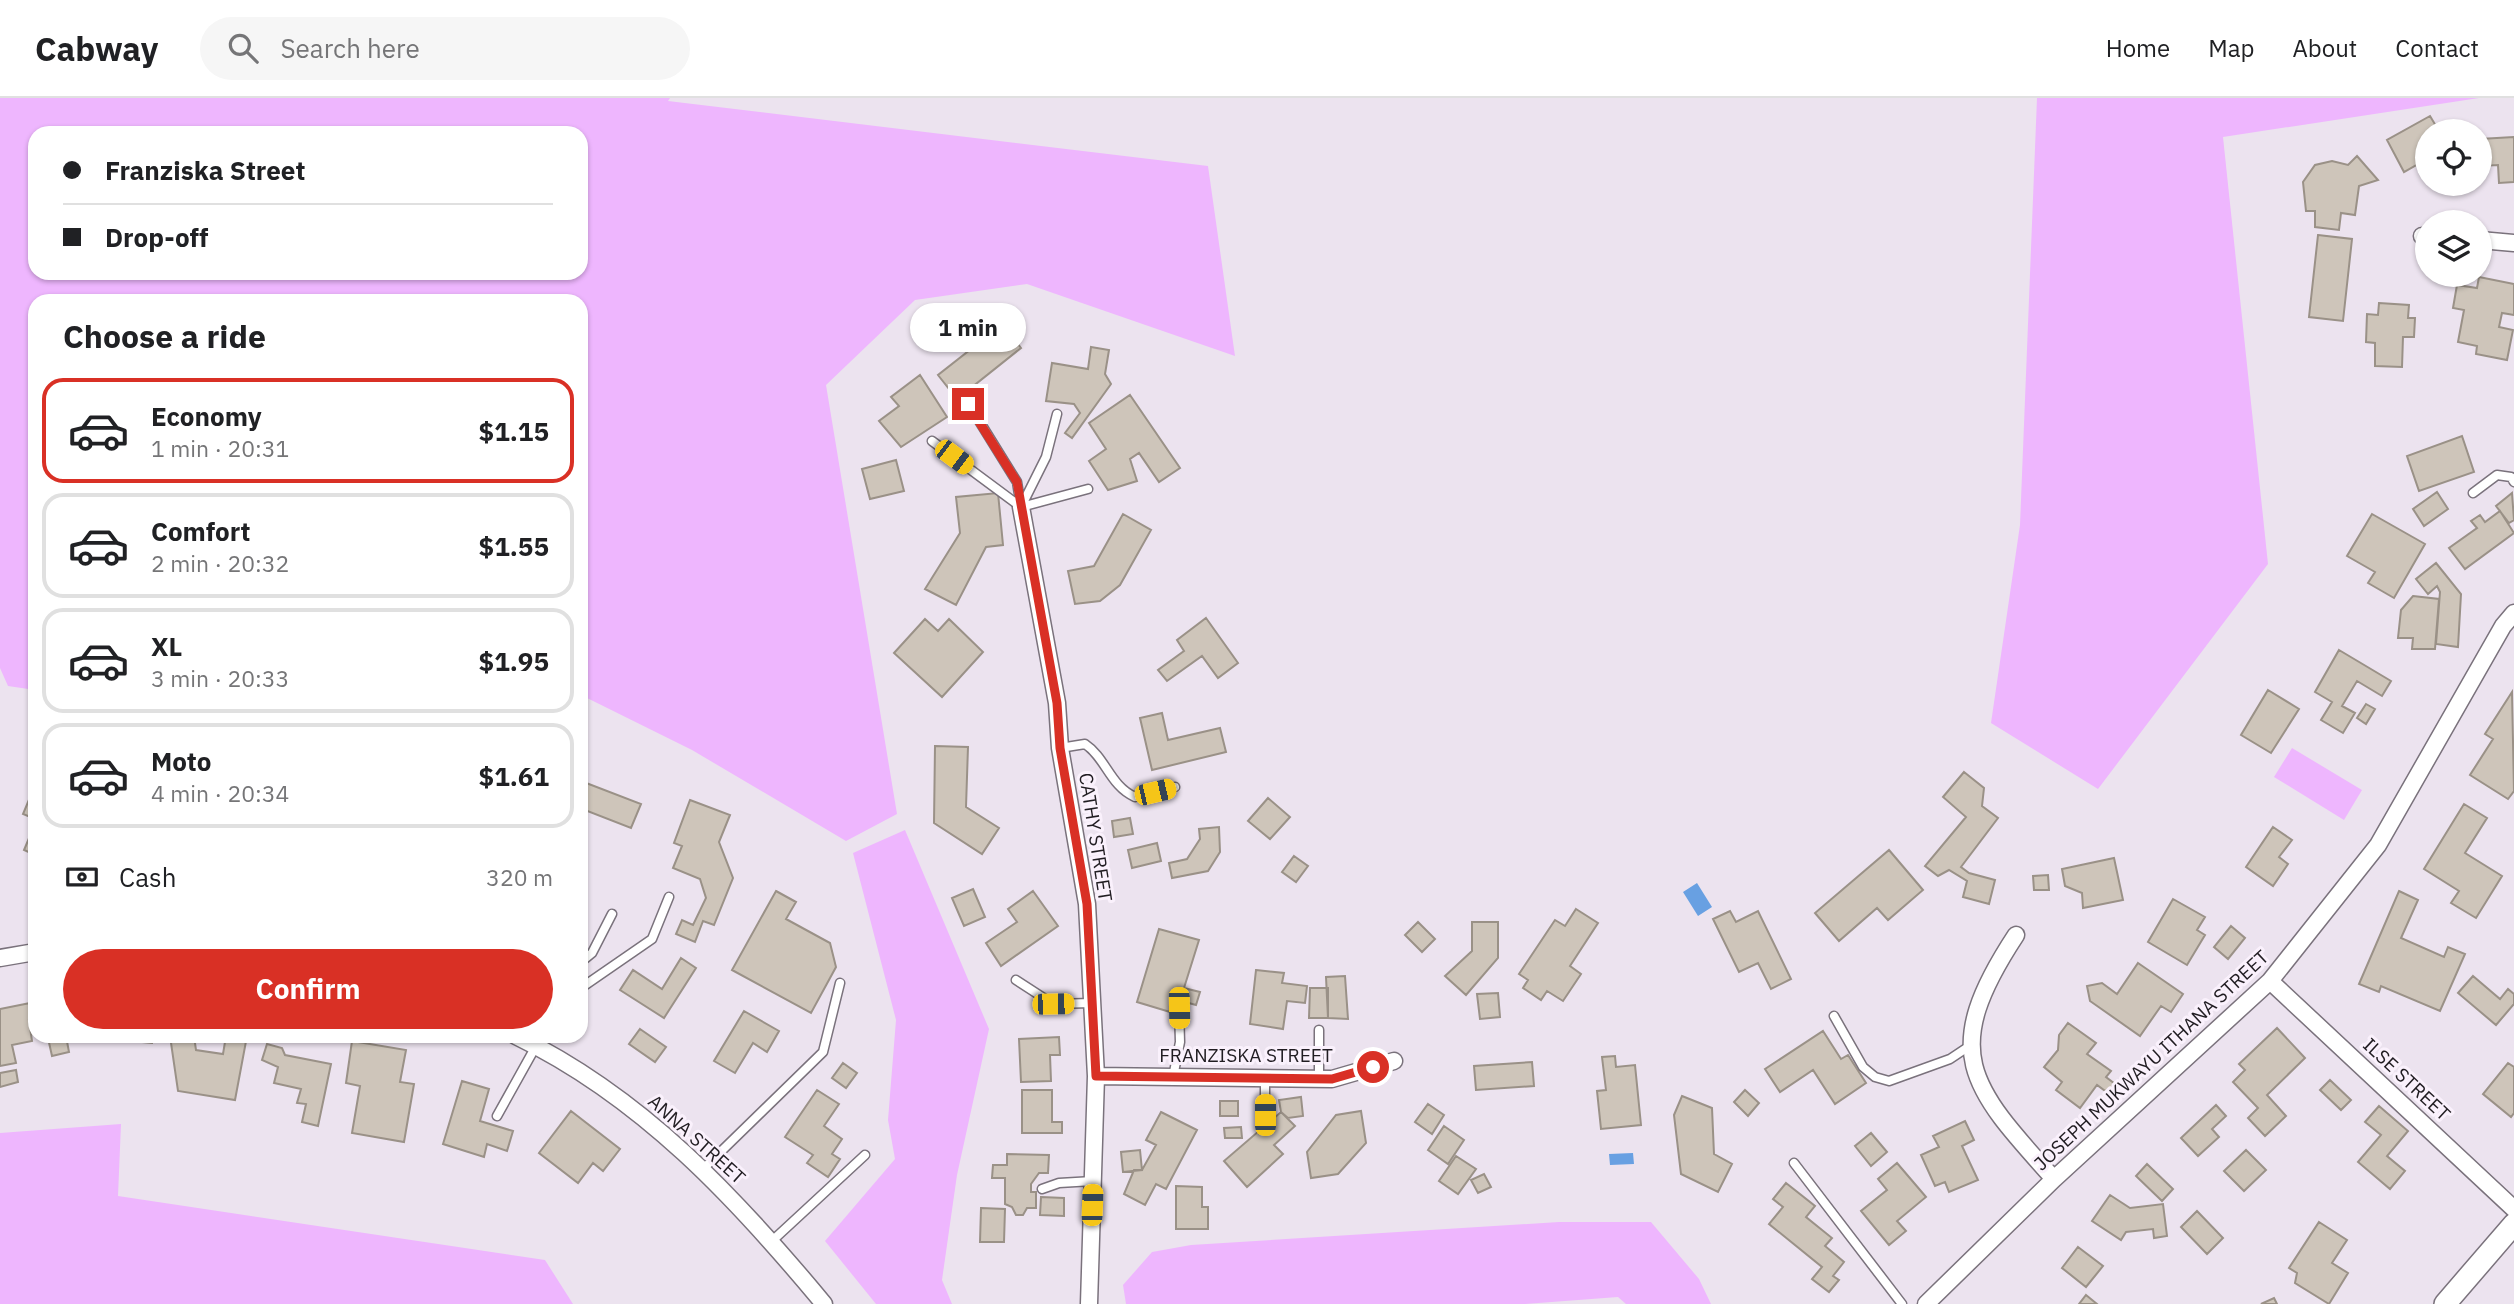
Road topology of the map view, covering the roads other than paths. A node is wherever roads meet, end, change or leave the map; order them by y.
1 (2492, 241) edge
2 (2514, 243) edge
3 (968, 404) dead end
4 (1057, 415) dead end
5 (932, 440) dead end
6 (2514, 482) edge
7 (1088, 489) dead end
8 (2473, 493) dead end
9 (1021, 507) junction
10 (2514, 613) edge
11 (1060, 748) junction
12 (1175, 787) dead end
13 (669, 897) dead end
14 (612, 914) dead end
15 (2017, 935) dead end
16 (28, 953) edge
17 (588, 956) edge
18 (0, 958) edge
19 (1016, 980) dead end
20 (2270, 981) junction
21 (588, 983) edge
22 (840, 983) dead end
23 (1092, 1003) junction
24 (1179, 1008) dead end
25 (1834, 1016) dead end
26 (1319, 1030) dead end
27 (525, 1043) edge
28 (531, 1043) edge
29 (1971, 1045) junction
30 (1394, 1061) dead end
31 (1096, 1076) junction
32 (1173, 1077) junction
33 (1265, 1078) junction
34 (1319, 1079) junction
35 (1265, 1115) dead end
36 (497, 1116) dead end
37 (865, 1155) dead end
38 (1794, 1163) dead end
39 (704, 1169) junction
40 (2054, 1180) junction
41 (1093, 1181) junction
42 (1042, 1189) dead end
43 (2514, 1209) edge
44 (2514, 1224) edge
45 (772, 1241) junction
46 (824, 1304) edge
47 (1089, 1304) edge
48 (1902, 1304) edge
49 (1926, 1304) edge
50 (2445, 1304) edge

1 - 2 street
3 - 9 lane
4 - 9 lane
5 - 9 lane
6 - 8 lane
7 - 9 lane
9 - 11 street, CATHY STREET
10 - 20 street, JOSEPH MUKWAYU ITHANA STREET
11 - 12 lane
11 - 23 street, CATHY STREET
13 - 21 lane
14 - 17 lane
15 - 29 street
16 - 18 street
19 - 23 lane
20 - 40 street, JOSEPH MUKWAYU ITHANA STREET
20 - 43 street, ILSE STREET
22 - 39 lane
23 - 31 street, CATHY STREET
24 - 32 lane
25 - 29 lane
26 - 34 lane
27 - 36 lane
28 - 39 street, ANNA STREET
29 - 40 street
30 - 34 street, FRANZISKA STREET
31 - 32 street, FRANZISKA STREET
31 - 41 street, CATHY STREET
32 - 33 street, FRANZISKA STREET
33 - 34 street, FRANZISKA STREET
33 - 35 lane
37 - 45 lane
38 - 48 lane
39 - 45 street, ANNA STREET
40 - 49 street, JOSEPH MUKWAYU ITHANA STREET
41 - 42 lane
41 - 47 street, CATHY STREET
44 - 50 street
45 - 46 street, ANNA STREET

